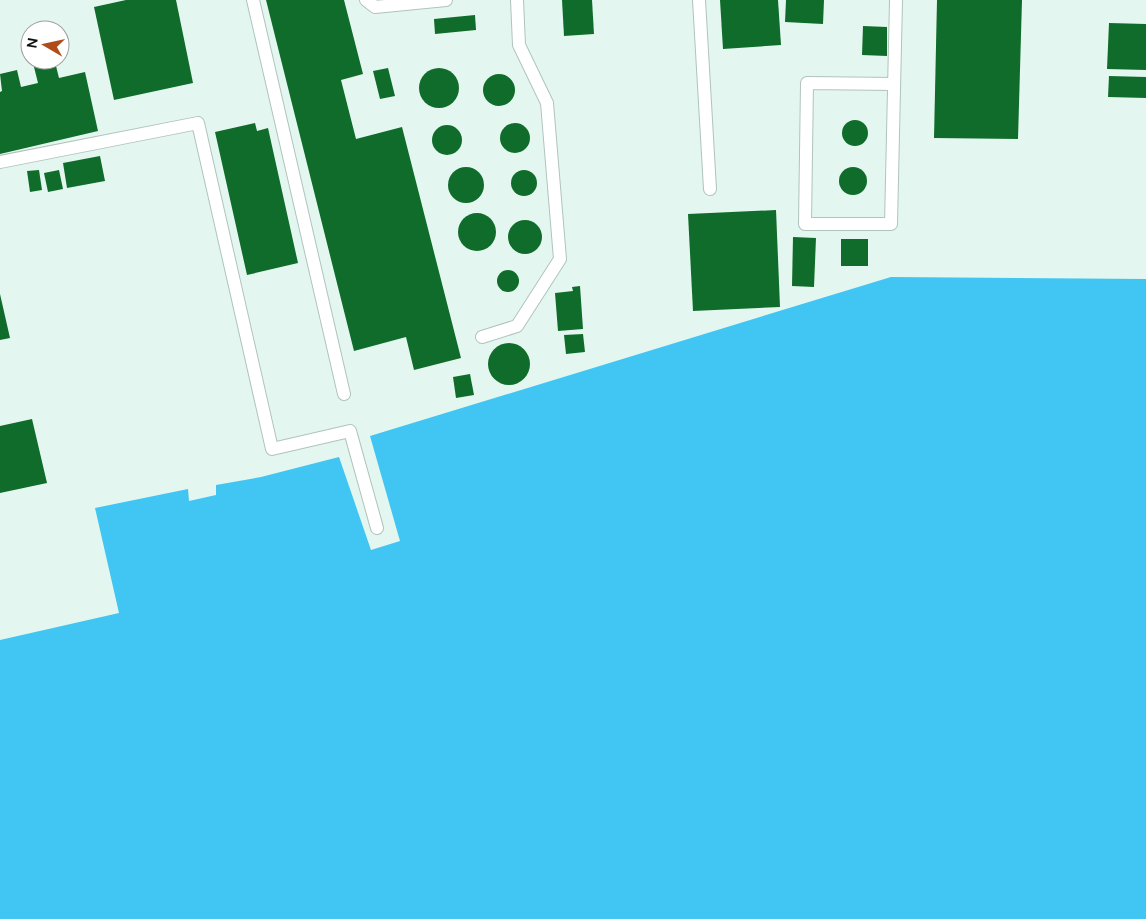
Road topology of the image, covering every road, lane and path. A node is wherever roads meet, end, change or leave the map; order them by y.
1 (254, 0) edge
2 (366, 0) edge
3 (446, 0) edge
4 (517, 0) edge
5 (699, 0) edge
6 (896, 0) edge
7 (894, 84) junction
8 (0, 162) edge
9 (710, 189) dead end
10 (482, 337) dead end
11 (344, 394) dead end
12 (377, 528) dead end

1 - 11 lane
2 - 3 lane
4 - 10 lane
5 - 9 lane
6 - 7 lane
7 - 7 lane
8 - 12 lane

